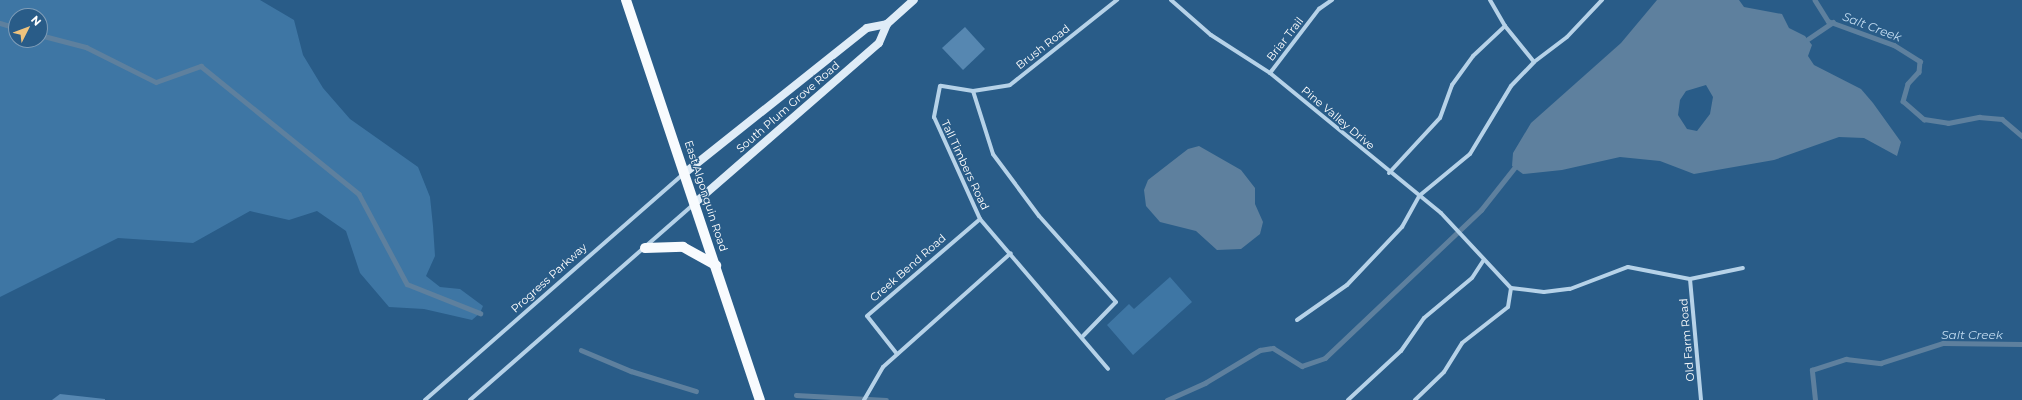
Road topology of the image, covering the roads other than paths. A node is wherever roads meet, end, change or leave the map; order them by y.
1 (626, 0) edge
2 (914, 0) edge
3 (1117, 0) edge
4 (1171, 0) edge
5 (1332, 0) edge
6 (1490, 0) edge
7 (1602, 0) edge
8 (887, 24) junction
9 (1504, 26) junction
10 (1534, 62) junction
11 (1270, 73) junction
12 (973, 91) junction
13 (686, 172) junction
14 (1389, 173) junction
15 (1419, 196) junction
16 (696, 202) junction
17 (980, 218) junction
18 (645, 248) junction
19 (1011, 253) junction
20 (1483, 262) junction
21 (716, 265) junction
22 (1743, 268) dead end
23 (1690, 279) junction
24 (1511, 288) junction
25 (1297, 320) dead end
26 (1083, 336) junction
27 (898, 354) junction
28 (1108, 368) dead end
29 (425, 400) edge
30 (470, 400) edge
31 (760, 400) edge
32 (864, 400) edge
33 (1348, 400) edge
34 (1415, 400) edge
35 (1701, 400) edge

1 - 13 main road, East Algonquin Road
2 - 8 street, South Plum Grove Road
3 - 12 street, Brush Road
4 - 11 street, Pine Valley Drive
5 - 11 street, Briar Trail
6 - 9 street
7 - 10 street
8 - 13 street, South Plum Grove Road
8 - 16 street, South Plum Grove Road
9 - 10 street
9 - 14 street
10 - 15 street
11 - 14 street, Pine Valley Drive
12 - 17 street, Tall Timbers Road
12 - 26 street
13 - 16 main road, East Algonquin Road
13 - 29 street, Progress Parkway
14 - 15 street, Pine Valley Drive
15 - 20 street, Pine Valley Drive
15 - 25 street
16 - 18 street
16 - 21 main road, East Algonquin Road
17 - 19 street, Tall Timbers Road
17 - 27 street, Creek Bend Road
18 - 21 main road
18 - 30 street
19 - 26 street, Tall Timbers Road
19 - 27 street
20 - 24 street, Pine Valley Drive
20 - 33 street
21 - 31 main road, East Algonquin Road
22 - 23 street
23 - 24 street
23 - 35 street, Old Farm Road
24 - 34 street
26 - 28 street, Tall Timbers Road
27 - 32 street

